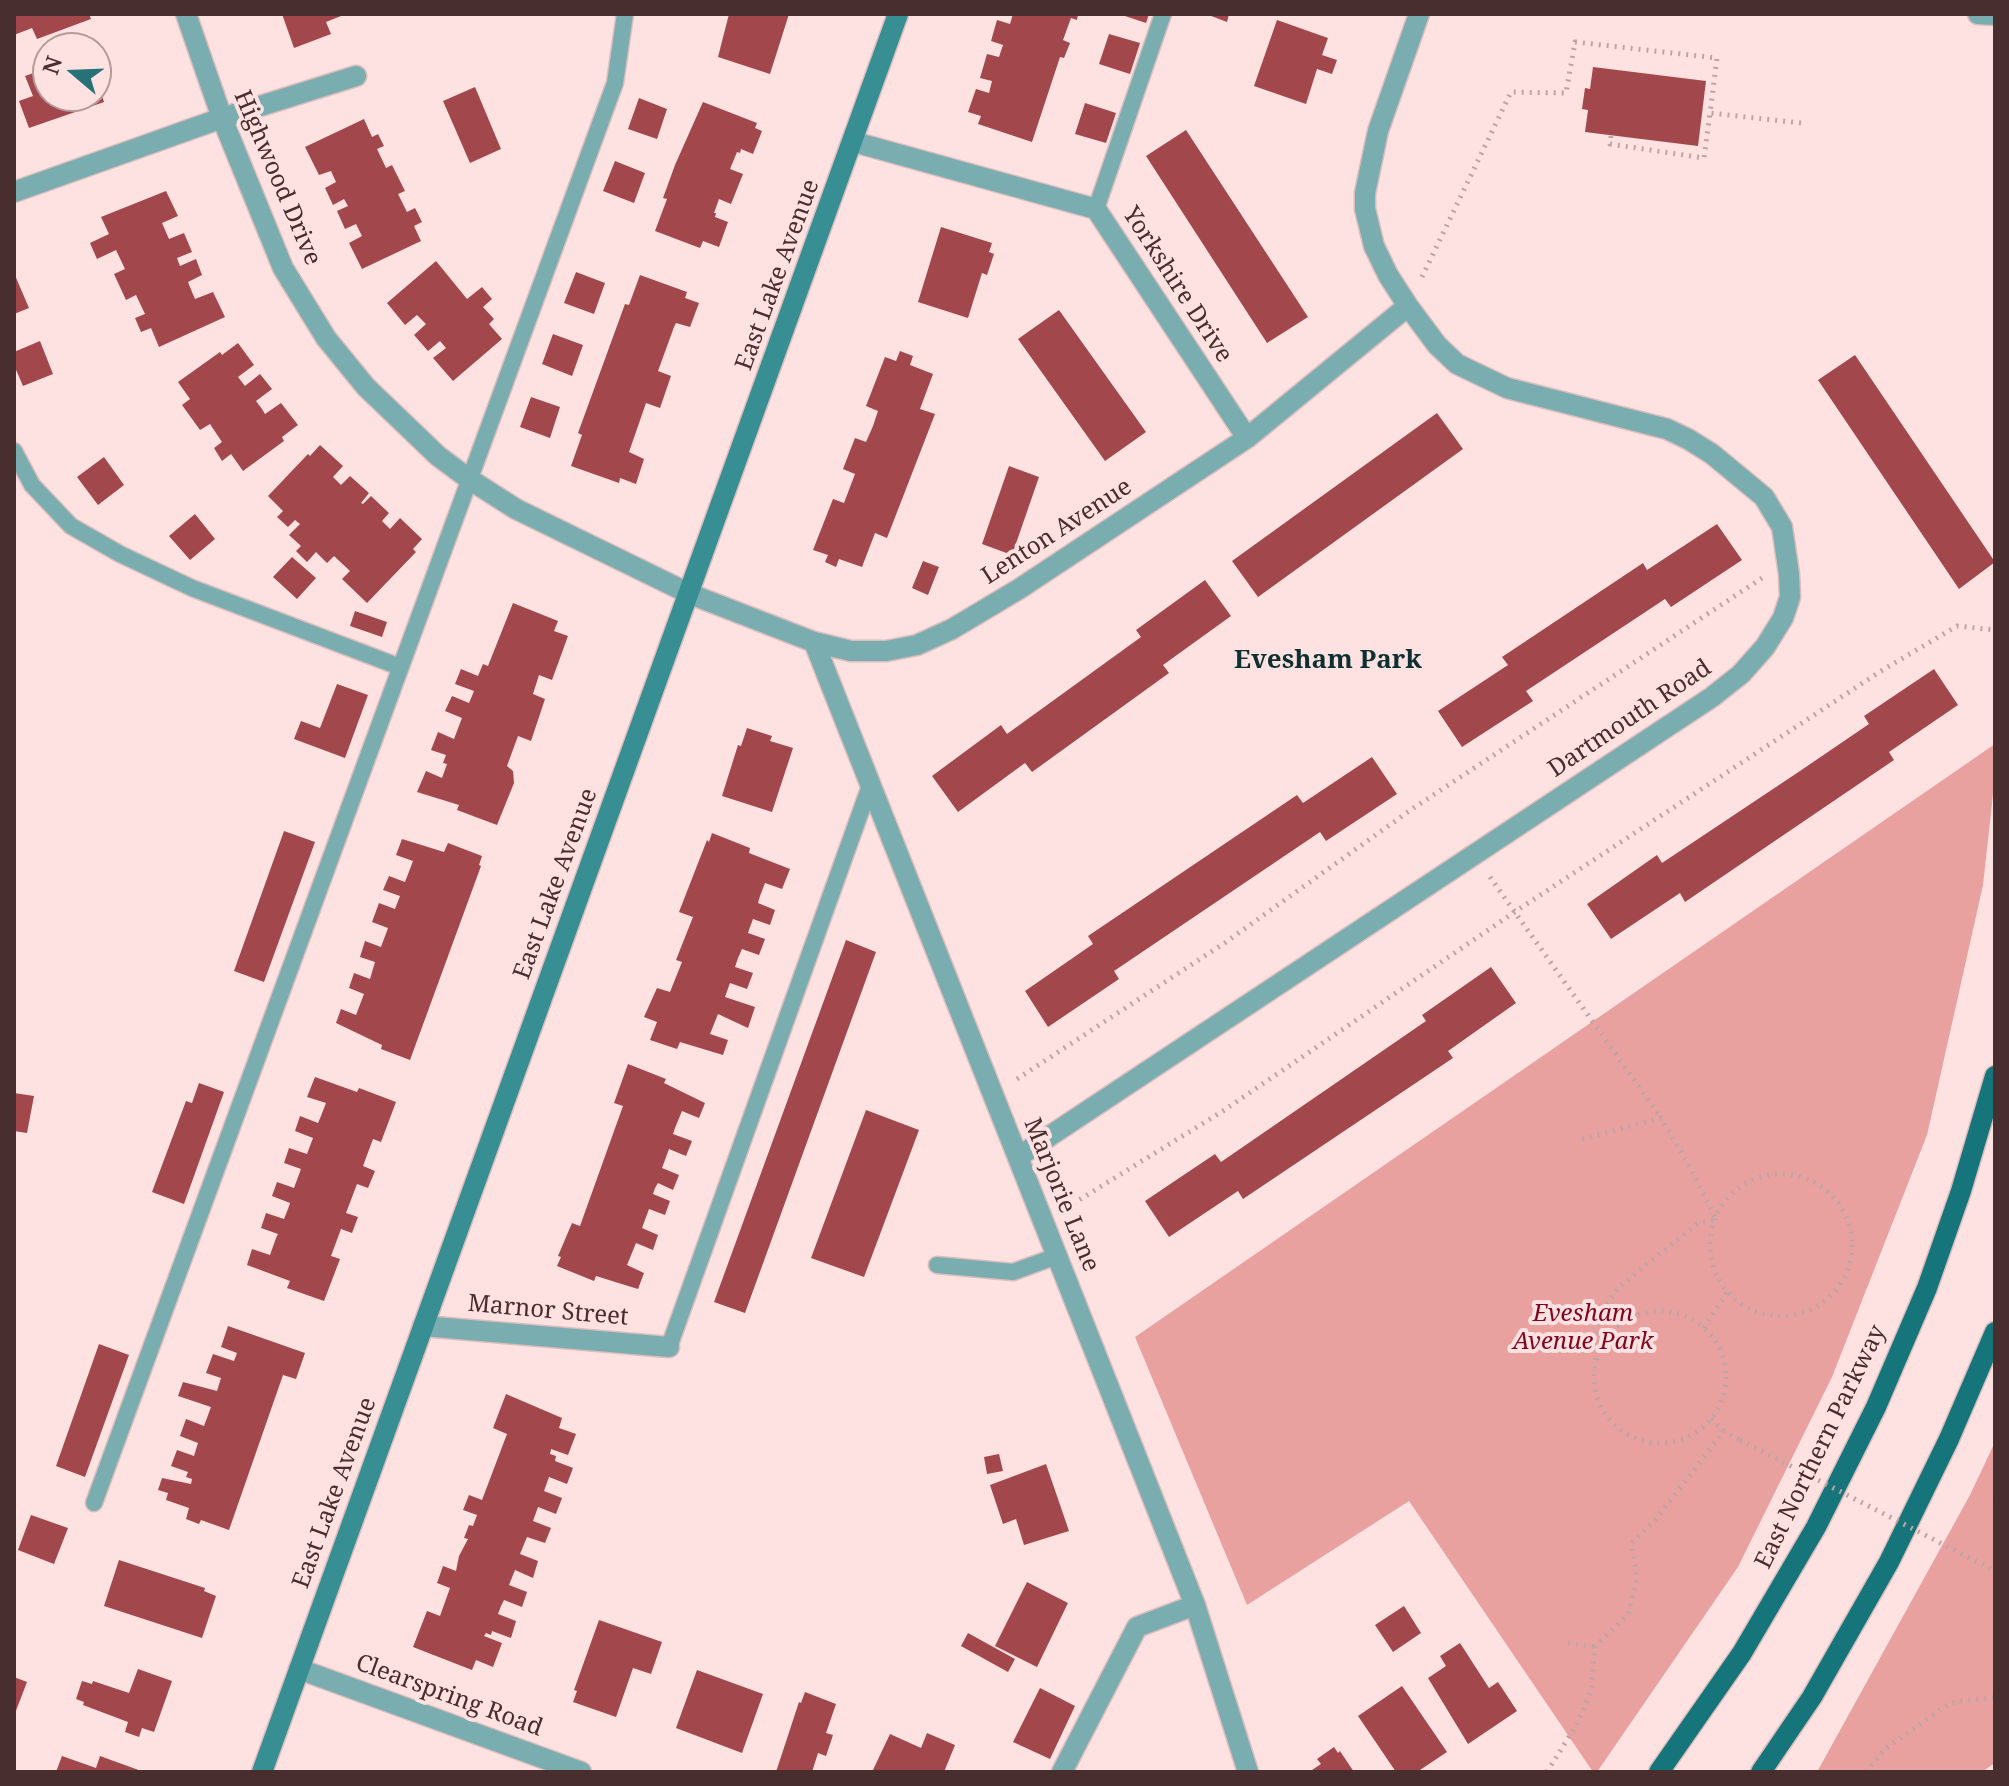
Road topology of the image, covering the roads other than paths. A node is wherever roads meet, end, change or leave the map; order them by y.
1 (186, 14) edge
2 (625, 14) edge
3 (898, 14) edge
4 (1163, 14) edge
5 (1419, 14) edge
6 (1978, 14) edge
7 (1995, 15) edge
8 (356, 76) dead end
9 (222, 118) junction
10 (854, 142) junction
11 (14, 192) edge
12 (1096, 209) junction
13 (1408, 306) junction
14 (1247, 438) junction
15 (14, 451) edge
16 (469, 479) junction
17 (690, 594) junction
18 (814, 642) junction
19 (400, 667) junction
20 (871, 783) junction
21 (1995, 1076) edge
22 (1018, 1157) junction
23 (1057, 1256) junction
24 (937, 1265) dead end
25 (423, 1326) junction
26 (1995, 1332) edge
27 (669, 1347) joint
28 (94, 1503) dead end
29 (1195, 1605) junction
30 (299, 1669) junction
31 (262, 1772) edge
32 (581, 1772) edge
33 (1062, 1772) edge
34 (1248, 1772) edge
35 (1659, 1772) edge
36 (1761, 1772) edge

1 - 9 street, Highwood Drive
2 - 16 lane
3 - 10 street, East Lake Avenue
4 - 12 lane
5 - 13 street, Dartmouth Road
6 - 7 street
8 - 9 street
9 - 11 street
9 - 16 street, Highwood Drive
10 - 12 street, Yorkshire Drive
10 - 17 street, East Lake Avenue
12 - 14 street, Yorkshire Drive
13 - 14 street, Lenton Avenue
13 - 22 street, Dartmouth Road
14 - 18 street, Lenton Avenue
15 - 19 lane
16 - 17 street, Highwood Drive
16 - 19 lane
17 - 18 street, Lenton Avenue
17 - 25 street, East Lake Avenue
18 - 20 street, Marjorie Lane
19 - 28 lane
20 - 22 street, Marjorie Lane
20 - 27 lane
21 - 35 main road, East Northern Parkway
22 - 23 street, Marjorie Lane
23 - 24 lane
23 - 29 street, Marjorie Lane
25 - 27 street, Marnor Street
25 - 30 street, East Lake Avenue
26 - 36 main road
29 - 33 street
29 - 34 street, Marjorie Lane
30 - 31 street, East Lake Avenue
30 - 32 street, Clearspring Road

